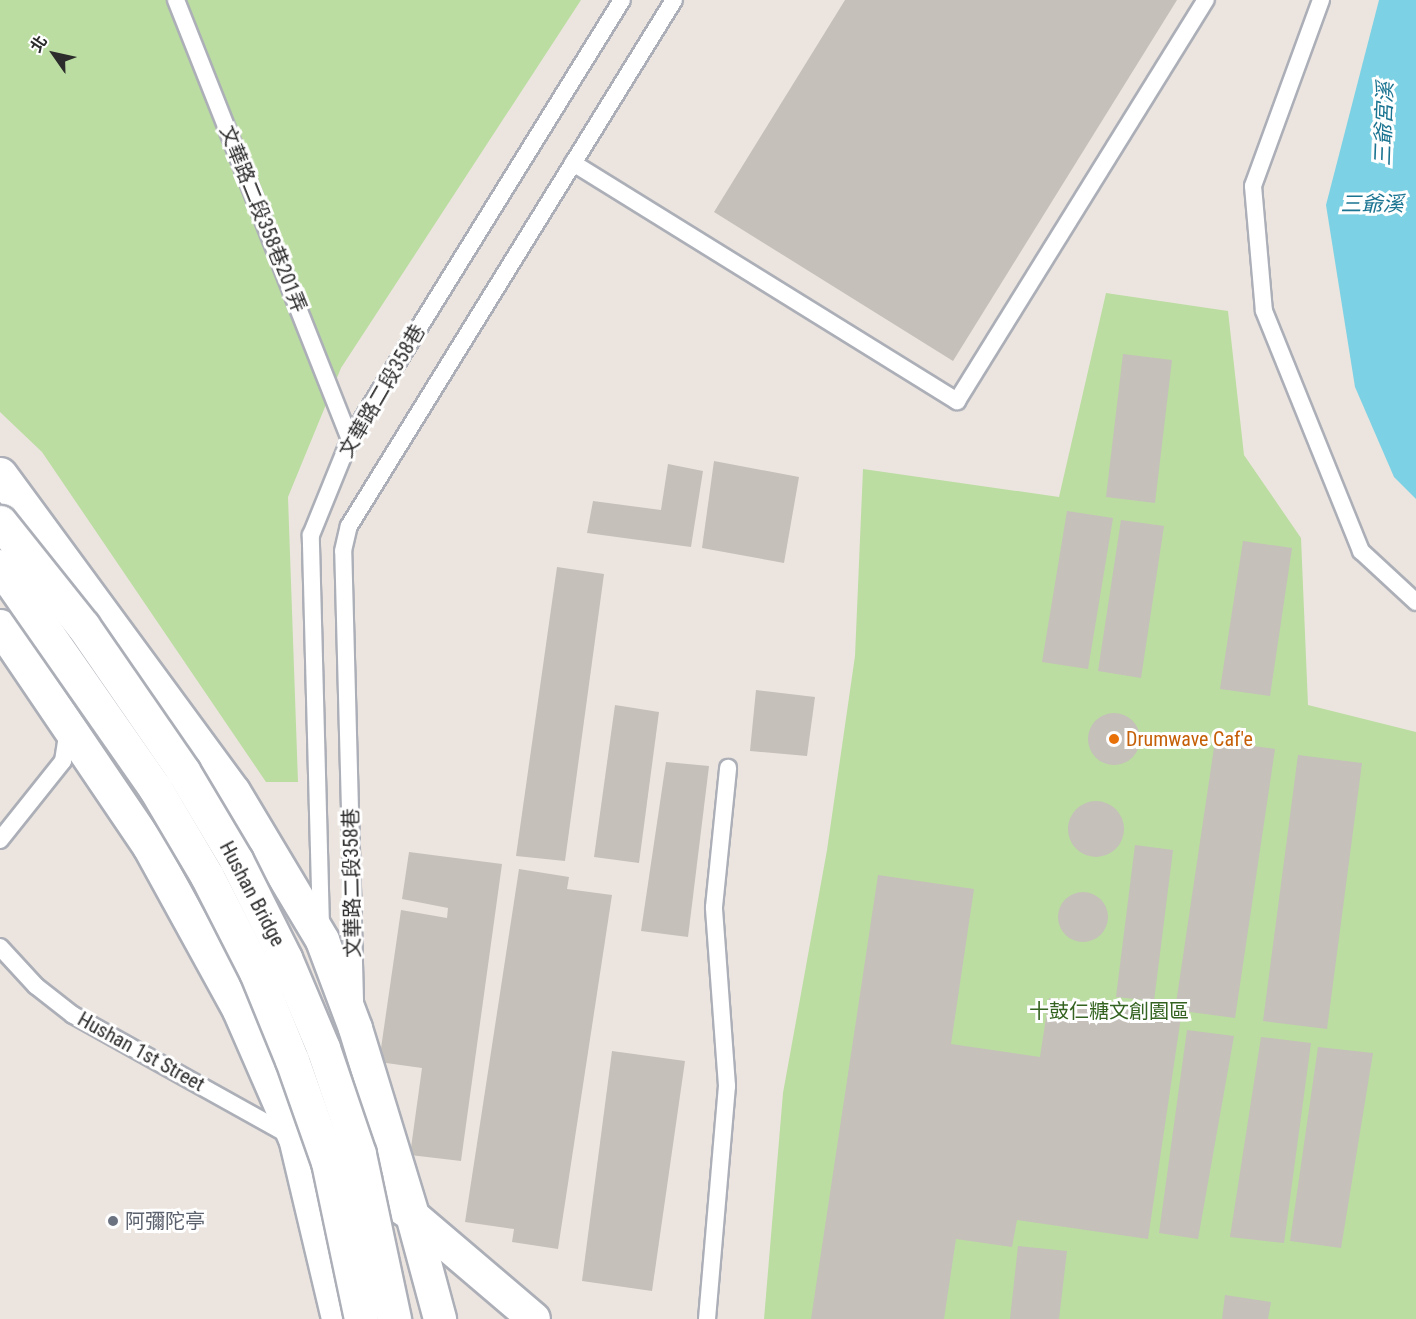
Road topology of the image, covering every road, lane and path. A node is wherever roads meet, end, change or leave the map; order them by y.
1 (176, 0) edge
2 (622, 0) edge
3 (674, 0) edge
4 (1206, 0) edge
5 (1321, 0) edge
6 (573, 163) junction
7 (350, 439) junction
8 (0, 474) edge
9 (0, 522) edge
10 (0, 566) edge
11 (1416, 602) edge
12 (0, 626) edge
13 (68, 727) junction
14 (728, 768) dead end
15 (0, 840) edge
16 (322, 940) junction
17 (0, 947) edge
18 (355, 1028) junction
19 (295, 1138) junction
20 (412, 1215) junction
21 (338, 1319) edge
22 (361, 1319) edge
23 (394, 1319) edge
24 (440, 1319) edge
25 (534, 1319) edge
26 (707, 1319) edge

1 - 7 lane, 文華路二段358巷201弄
2 - 7 lane, 文華路二段358巷
3 - 6 lane, 文華路二段358巷
4 - 6 lane
5 - 11 lane
6 - 18 lane, 文華路二段358巷
7 - 16 lane, 文華路二段358巷
8 - 16 street
9 - 23 street, Hushan Bridge, bridge
10 - 22 street, Hushan Bridge, bridge
12 - 13 street
13 - 15 lane
13 - 19 street
14 - 26 lane
16 - 18 street
17 - 19 lane, Hushan 1st Street
18 - 20 street
19 - 20 street
19 - 21 street
20 - 24 street
20 - 25 street

